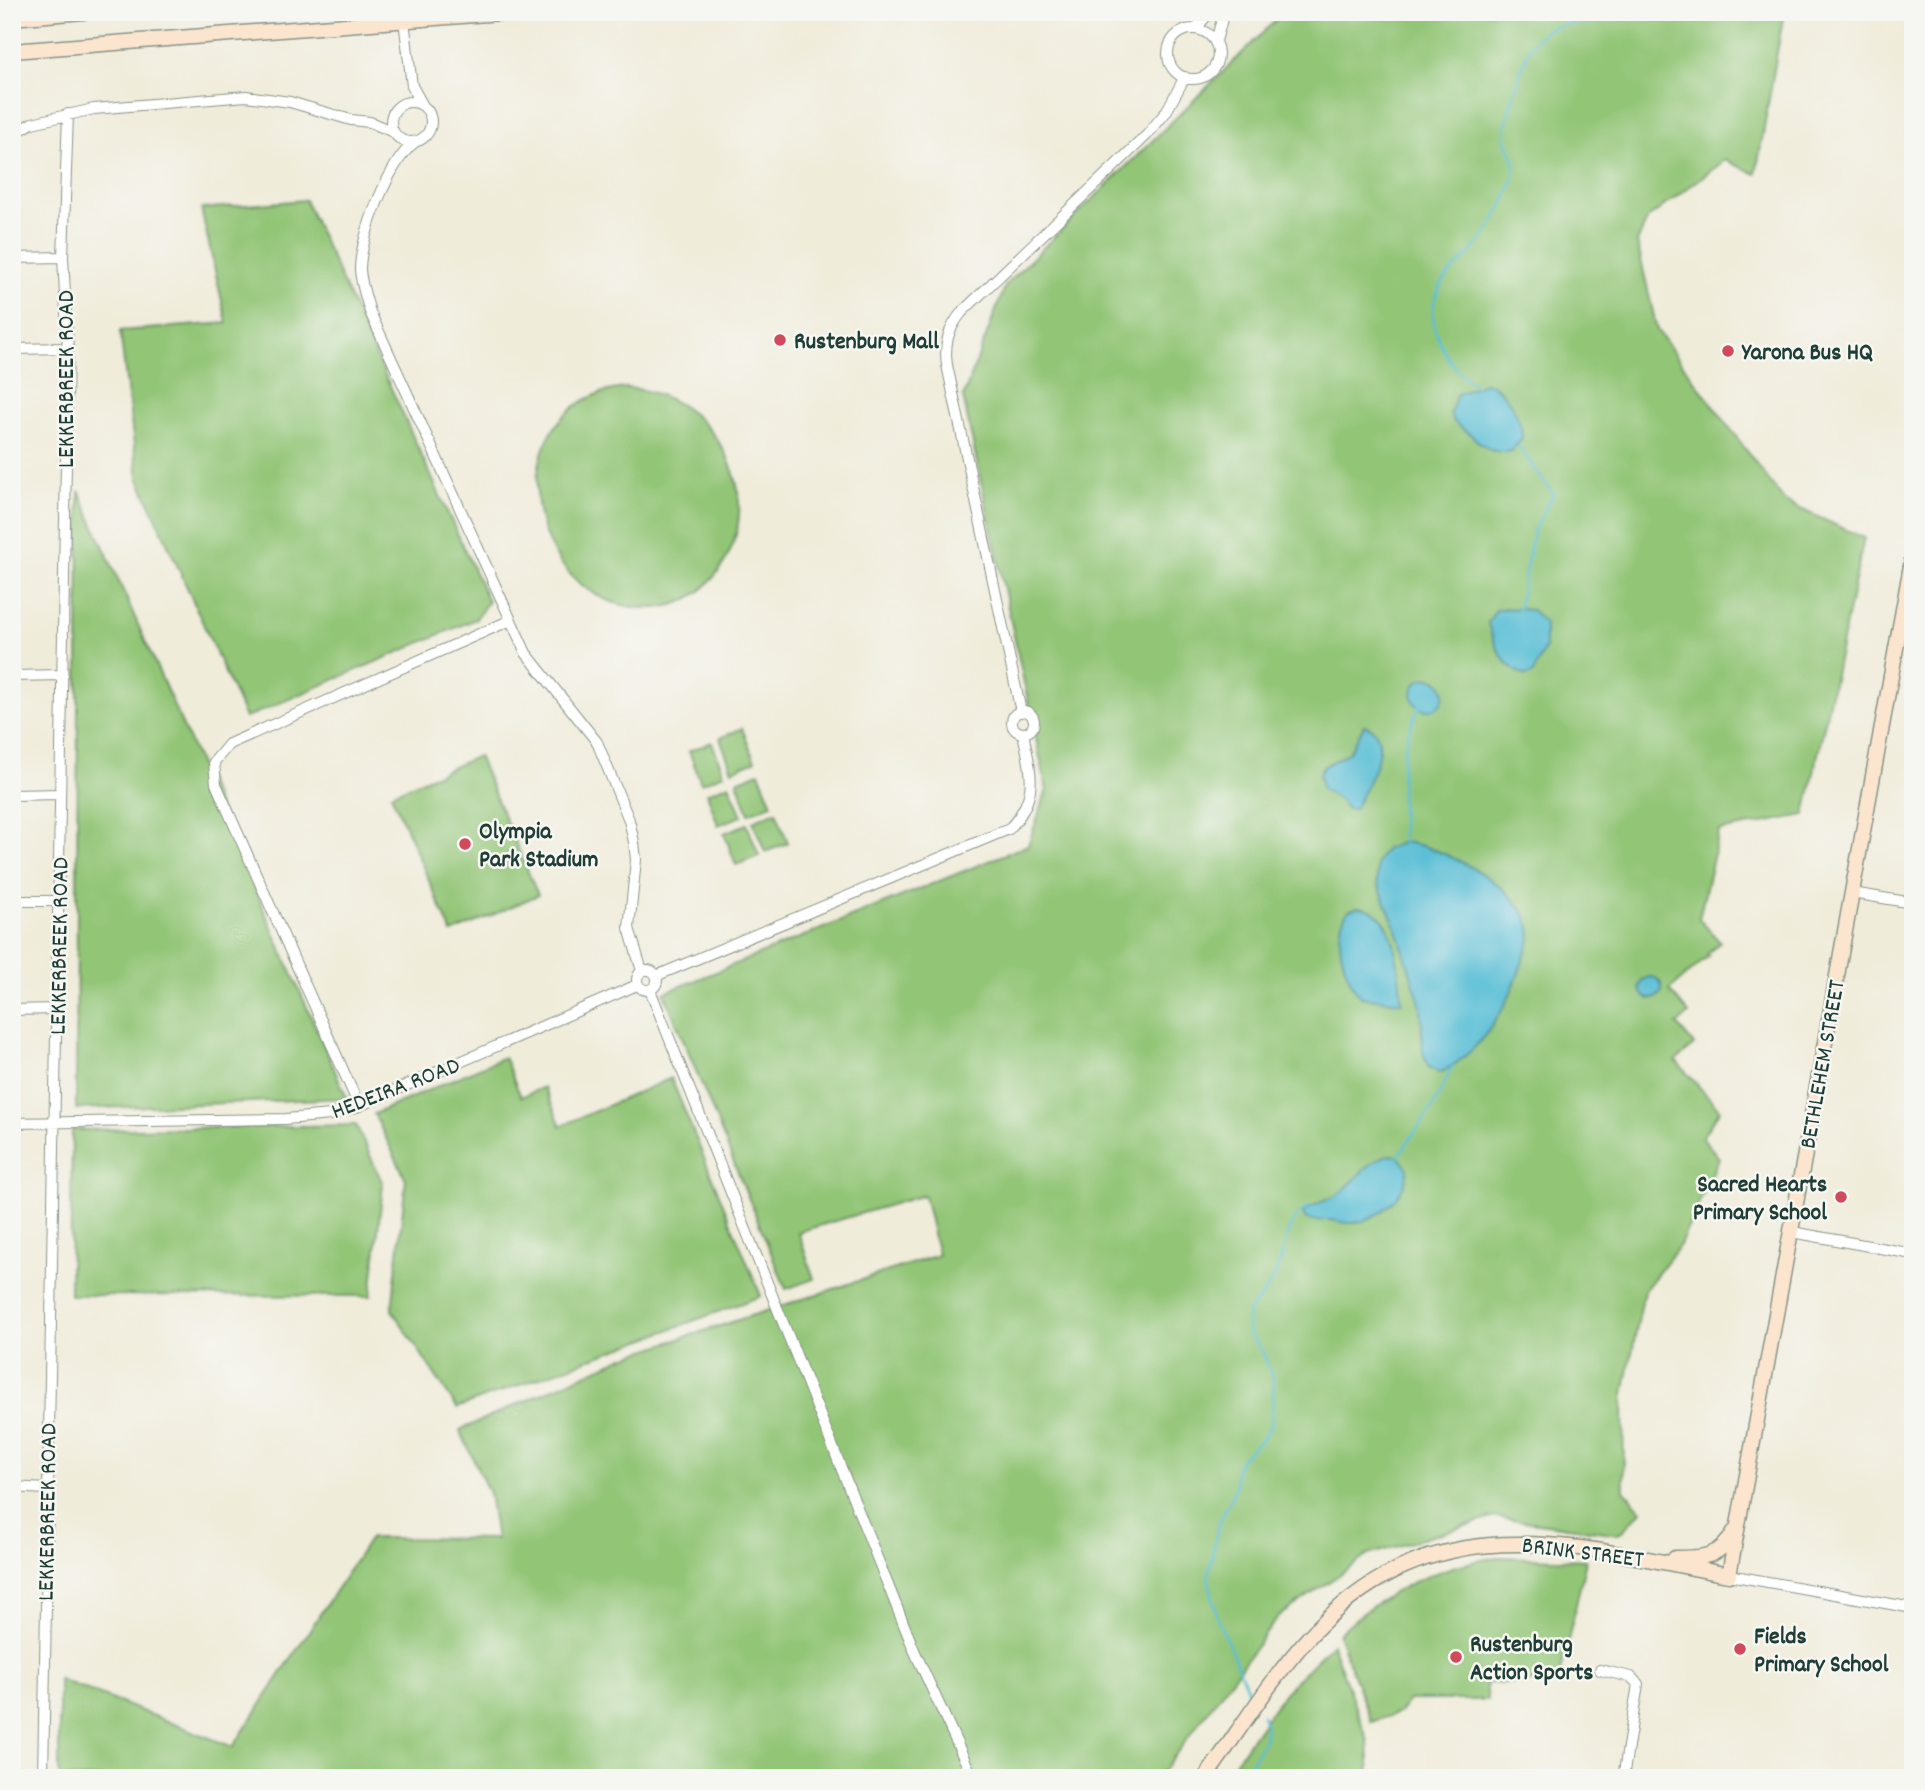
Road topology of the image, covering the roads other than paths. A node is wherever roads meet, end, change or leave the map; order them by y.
1 (83, 12) edge
2 (513, 12) edge
3 (1210, 12) edge
4 (1224, 12) edge
5 (12, 18) edge
6 (403, 18) edge
7 (1196, 28) junction
8 (1216, 41) junction
9 (12, 51) edge
10 (1185, 77) junction
11 (412, 86) junction
12 (405, 104) junction
13 (423, 107) junction
14 (395, 111) junction
15 (68, 114) junction
16 (370, 122) junction
17 (394, 134) junction
18 (12, 135) edge
19 (415, 142) junction
20 (395, 165) junction
21 (64, 257) junction
22 (12, 258) edge
23 (68, 348) junction
24 (12, 349) edge
25 (1913, 554) edge
26 (511, 620) junction
27 (63, 676) junction
28 (12, 677) edge
29 (1021, 712) junction
30 (1023, 733) junction
31 (60, 794) junction
32 (12, 795) edge
33 (1852, 893) junction
34 (12, 901) edge
35 (60, 901) junction
36 (1913, 903) edge
37 (642, 971) junction
38 (656, 976) junction
39 (637, 985) junction
40 (650, 990) junction
41 (57, 1009) junction
42 (12, 1010) edge
43 (359, 1106) junction
44 (53, 1122) junction
45 (12, 1123) edge
46 (1792, 1232) junction
47 (1913, 1254) edge
48 (12, 1487) edge
49 (46, 1489) junction
50 (1738, 1525) junction
51 (1652, 1560) junction
52 (1729, 1575) junction
53 (1913, 1608) edge
54 (1600, 1670) dead end
55 (43, 1778) edge
56 (973, 1778) edge
57 (1205, 1778) edge
58 (1623, 1778) edge

1 - 5 main road
2 - 6 main road
3 - 7 street
4 - 8 street
6 - 9 main road
6 - 11 street
7 - 8 street
7 - 10 street
8 - 10 street
10 - 29 street
11 - 12 street
11 - 13 street
12 - 13 street
12 - 14 street
13 - 19 street
14 - 16 street
14 - 17 street
15 - 16 street
15 - 18 street
15 - 21 street, LEKKERBREEK ROAD
16 - 17 street
17 - 19 street
17 - 20 street
19 - 20 street
20 - 26 street
21 - 22 street
21 - 23 street, LEKKERBREEK ROAD
23 - 24 street
23 - 27 street, LEKKERBREEK ROAD
25 - 33 main road, BETHLEHEM STREET
26 - 37 street
26 - 43 street
27 - 28 street
27 - 31 street, LEKKERBREEK ROAD
29 - 30 street
29 - 30 street
30 - 38 street
31 - 32 street
31 - 35 street, LEKKERBREEK ROAD
33 - 36 street
33 - 46 main road, BETHLEHEM STREET
34 - 35 street
35 - 41 street, LEKKERBREEK ROAD
37 - 38 street
37 - 39 street
38 - 40 street
39 - 40 street
39 - 43 street, HEDEIRA ROAD
40 - 56 street
41 - 42 street
41 - 44 street, LEKKERBREEK ROAD
43 - 44 street, HEDEIRA ROAD
44 - 45 street, HEDEIRA ROAD
44 - 49 street, LEKKERBREEK ROAD
46 - 47 street
46 - 50 main road, BETHLEHEM STREET
48 - 49 street
49 - 55 street, LEKKERBREEK ROAD
50 - 51 main road
50 - 52 main road, BETHLEHEM STREET
51 - 52 main road, BRINK STREET
51 - 57 main road, BRINK STREET
52 - 53 street, BRINK STREET
54 - 58 street

